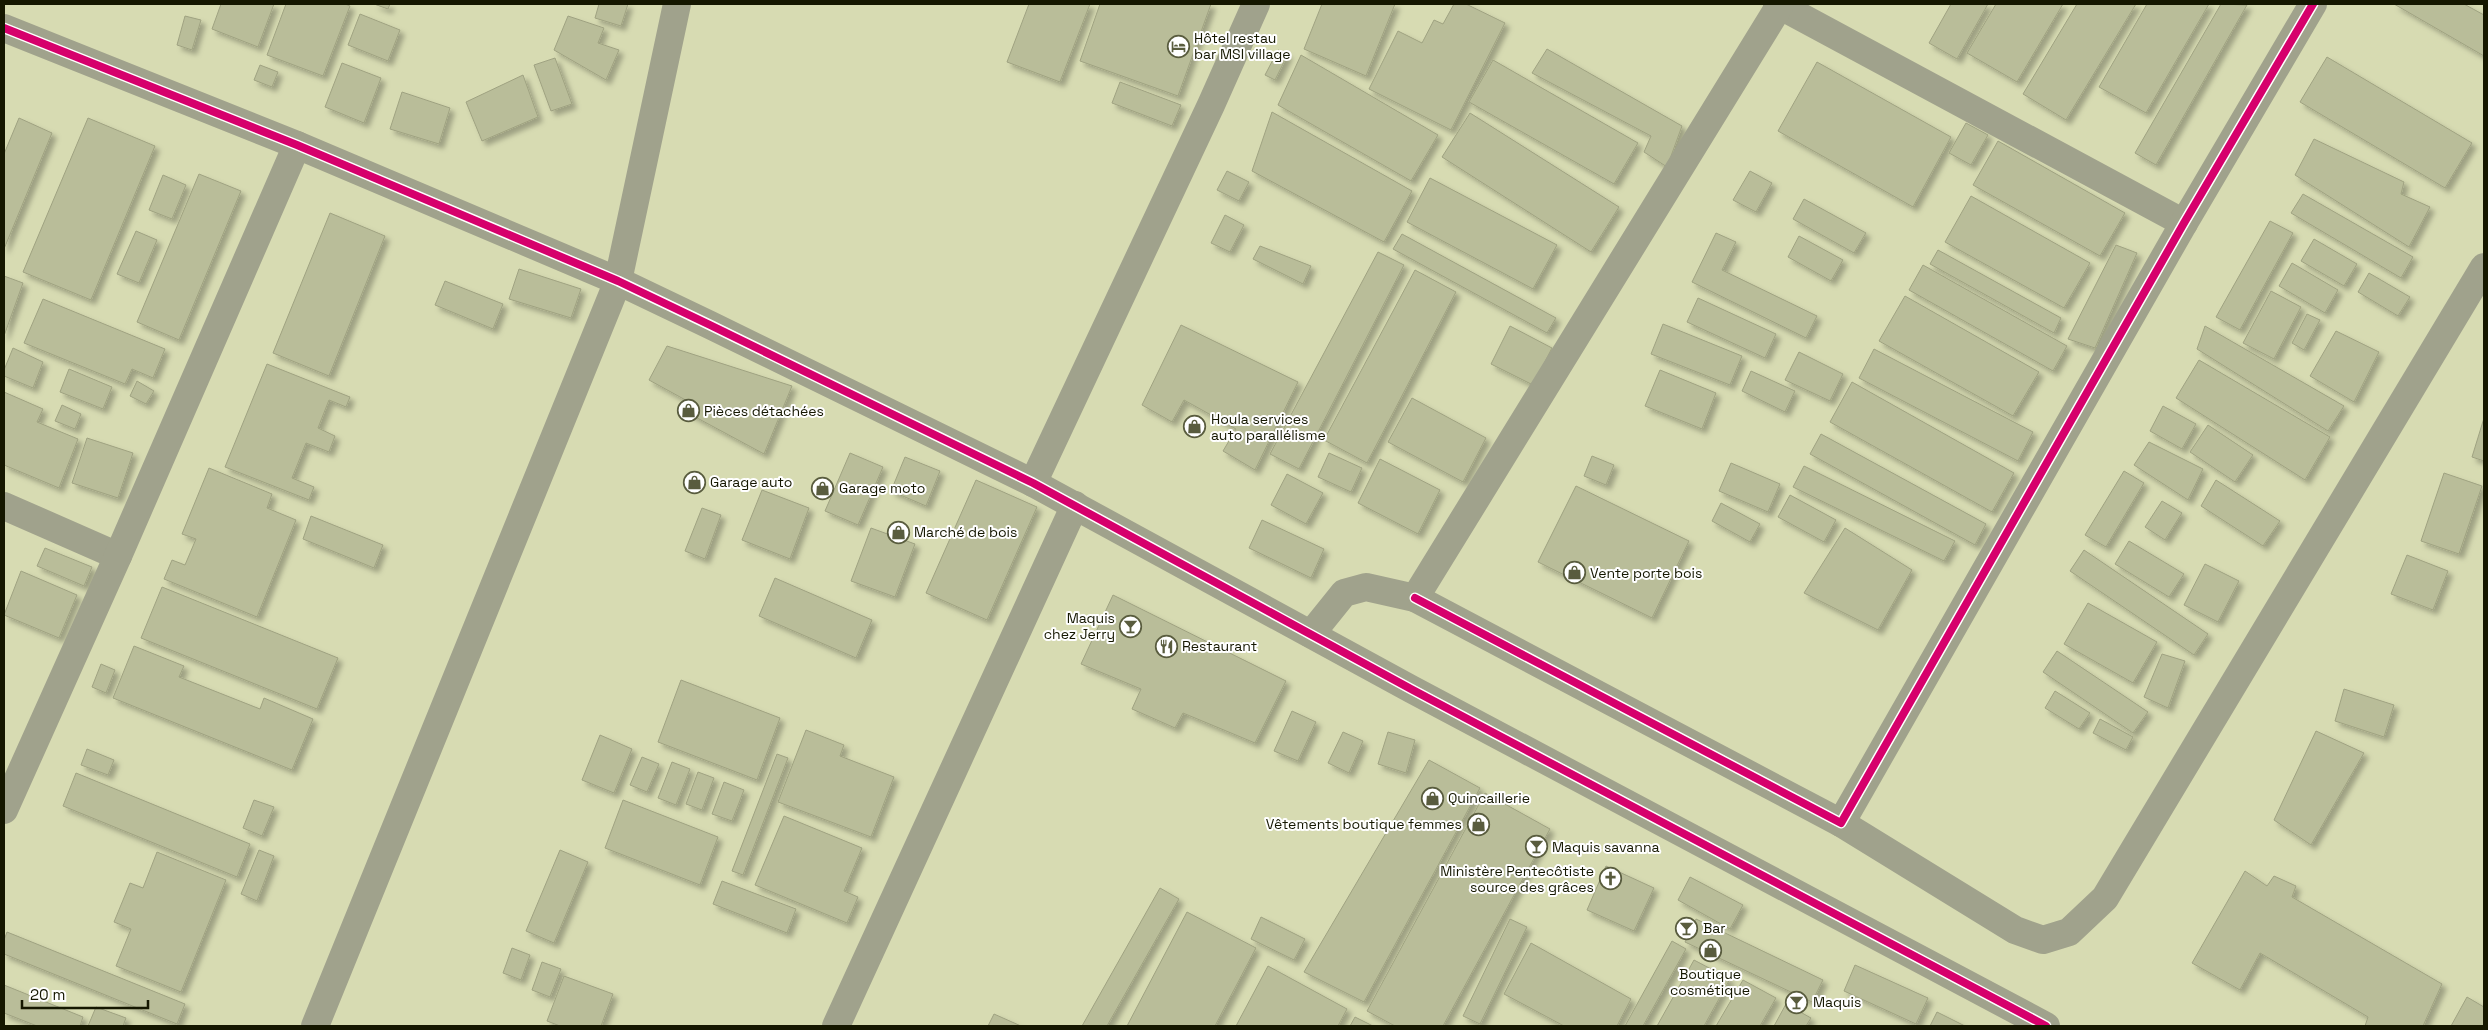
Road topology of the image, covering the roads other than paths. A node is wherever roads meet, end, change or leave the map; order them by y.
1 (677, 4) edge
2 (1256, 4) edge
3 (2313, 4) edge
4 (1778, 5) edge
5 (4, 28) edge
6 (296, 145) junction
7 (2184, 223) junction
8 (2484, 267) edge
9 (618, 281) junction
10 (1033, 483) junction
11 (1075, 505) junction
12 (4, 506) edge
13 (118, 556) junction
14 (1415, 598) junction
15 (1311, 634) junction
16 (4, 810) edge
17 (1841, 823) junction
18 (316, 1026) edge
19 (836, 1026) edge
20 (2046, 1026) edge

1 - 9 street
2 - 10 street
3 - 7 street
4 - 7 street
4 - 14 street
5 - 6 street
6 - 9 street
6 - 13 street
7 - 17 street
8 - 17 street
9 - 10 street
9 - 18 street
10 - 11 street
11 - 15 street
11 - 19 street
12 - 13 street
13 - 16 street
14 - 15 street
14 - 17 street
15 - 20 street

